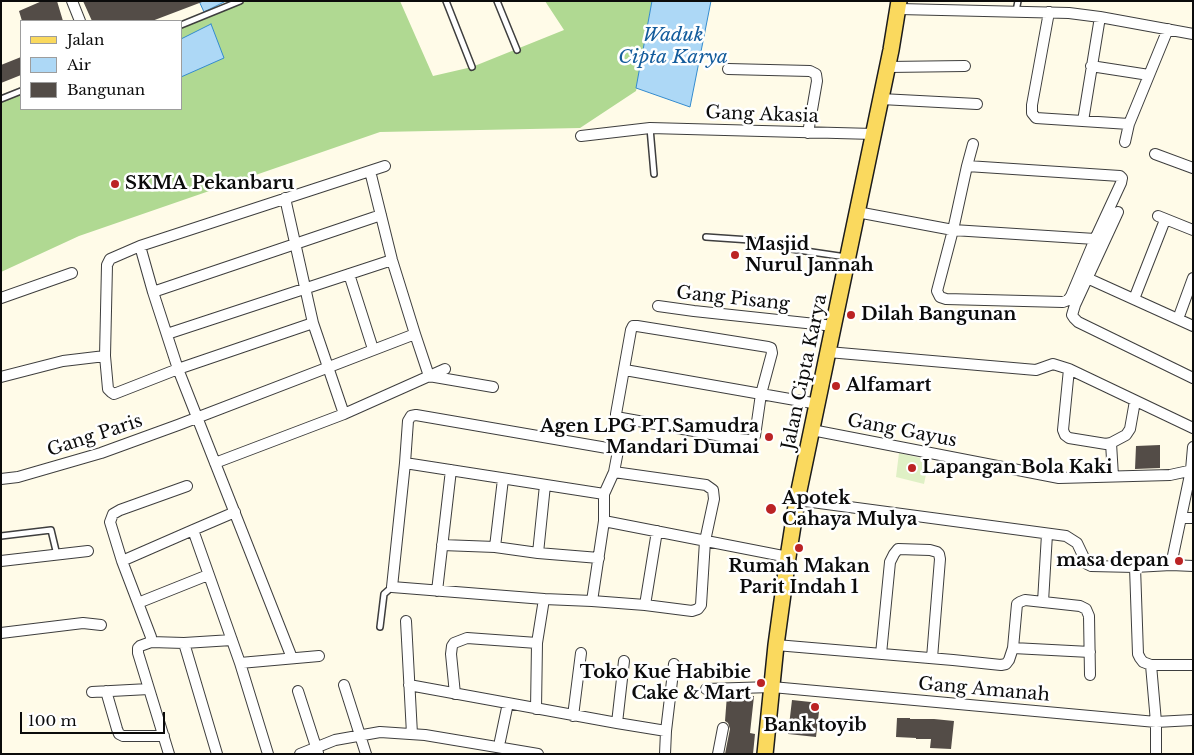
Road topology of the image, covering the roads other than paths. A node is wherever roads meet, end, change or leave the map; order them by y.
1 (72, 1) edge
2 (240, 1) edge
3 (446, 1) edge
4 (497, 1) edge
5 (899, 5) edge
6 (1017, 6) edge
7 (1049, 12) junction
8 (1100, 17) junction
9 (80, 20) edge
10 (182, 25) edge
11 (1168, 29) junction
12 (1193, 34) edge
13 (517, 50) dead end
14 (965, 66) dead end
15 (1091, 66) junction
16 (472, 67) dead end
17 (888, 67) junction
18 (728, 69) dead end
19 (1149, 75) junction
20 (20, 91) edge
21 (1, 99) edge
22 (881, 99) junction
23 (977, 104) dead end
24 (1083, 121) junction
25 (1129, 124) junction
26 (650, 128) junction
27 (808, 133) junction
28 (874, 134) junction
29 (581, 136) dead end
30 (1125, 142) dead end
31 (973, 144) dead end
32 (1155, 154) dead end
33 (385, 166) dead end
34 (967, 166) junction
35 (1193, 168) edge
36 (370, 171) junction
37 (654, 174) dead end
38 (285, 198) junction
39 (858, 212) junction
40 (1118, 212) dead end
41 (381, 215) junction
42 (953, 230) junction
43 (1193, 230) edge
44 (706, 237) dead end
45 (1096, 239) junction
46 (295, 244) junction
47 (140, 246) junction
48 (848, 257) junction
49 (392, 260) junction
50 (72, 273) dead end
51 (349, 274) junction
52 (1087, 278) junction
53 (1193, 278) edge
54 (305, 288) junction
55 (153, 292) junction
56 (1, 298) edge
57 (1134, 299) junction
58 (658, 306) dead end
59 (1178, 319) junction
60 (313, 323) junction
61 (834, 326) junction
62 (1193, 326) edge
63 (167, 334) junction
64 (415, 334) junction
65 (373, 349) junction
66 (828, 352) junction
67 (105, 356) junction
68 (328, 367) junction
69 (178, 369) junction
70 (445, 369) dead end
71 (1069, 369) junction
72 (625, 370) junction
73 (429, 376) junction
74 (1, 377) edge
75 (1193, 378) edge
76 (493, 387) dead end
77 (761, 394) junction
78 (1135, 401) junction
79 (818, 404) junction
80 (344, 414) junction
81 (198, 417) junction
82 (1193, 428) edge
83 (812, 430) junction
84 (1111, 443) junction
85 (1193, 447) edge
86 (215, 463) junction
87 (405, 463) junction
88 (452, 470) junction
89 (1192, 470) edge
90 (614, 472) junction
91 (1113, 476) junction
92 (1, 479) edge
93 (503, 479) junction
94 (545, 485) junction
95 (187, 486) dead end
96 (604, 494) junction
97 (797, 500) junction
98 (235, 512) junction
99 (1181, 518) junction
100 (1193, 518) edge
101 (604, 522) junction
102 (193, 530) junction
103 (657, 531) junction
104 (1047, 534) junction
105 (1, 536) edge
106 (705, 541) junction
107 (442, 544) junction
108 (495, 547) junction
109 (88, 551) dead end
110 (538, 553) junction
111 (56, 555) junction
112 (788, 557) junction
113 (599, 558) junction
114 (1, 561) edge
115 (122, 561) junction
116 (1171, 565) junction
117 (1193, 566) edge
118 (1135, 567) junction
119 (208, 575) junction
120 (392, 587) junction
121 (437, 591) junction
122 (544, 599) junction
123 (592, 601) junction
124 (1043, 602) junction
125 (138, 603) junction
126 (645, 605) junction
127 (406, 621) dead end
128 (101, 625) dead end
129 (380, 627) dead end
130 (1, 633) edge
131 (232, 640) junction
132 (151, 642) junction
133 (184, 643) junction
134 (537, 643) junction
135 (776, 645) junction
136 (1013, 648) junction
137 (1090, 652) junction
138 (580, 653) dead end
139 (881, 654) junction
140 (319, 656) dead end
141 (292, 658) junction
142 (932, 658) junction
143 (624, 661) dead end
144 (240, 663) junction
145 (674, 664) dead end
146 (1152, 665) junction
147 (1193, 665) edge
148 (1090, 675) dead end
149 (344, 685) dead end
150 (410, 685) junction
151 (772, 687) junction
152 (149, 689) junction
153 (706, 689) dead end
154 (106, 691) junction
155 (298, 691) dead end
156 (92, 692) dead end
157 (455, 694) junction
158 (508, 703) junction
159 (536, 709) junction
160 (573, 716) junction
161 (1193, 720) edge
162 (1156, 722) junction
163 (617, 723) junction
164 (723, 728) dead end
165 (666, 731) junction
166 (411, 734) junction
167 (360, 735) junction
168 (164, 736) junction
169 (500, 741) dead end
170 (317, 751) edge
171 (168, 754) edge
172 (217, 754) edge
173 (268, 754) edge
174 (300, 754) edge
175 (366, 754) edge
176 (538, 754) edge
177 (665, 754) edge
178 (718, 754) edge
179 (765, 754) edge
180 (1156, 754) edge

1 - 9 street
2 - 10 lane
3 - 16 lane
4 - 13 lane
5 - 6 street
5 - 17 main road, Jalan Cipta Karya
6 - 7 street
7 - 8 street
7 - 24 street
8 - 11 street
8 - 15 street
11 - 12 street
11 - 19 street
14 - 17 street
15 - 19 street
15 - 24 street
17 - 22 main road, Jalan Cipta Karya
18 - 27 street
19 - 25 street
20 - 21 lane
22 - 23 street
22 - 28 main road, Jalan Cipta Karya
24 - 25 street
25 - 30 street
26 - 27 street, Gang Akasia
26 - 29 street, Gang Akasia
26 - 37 lane
27 - 28 street, Gang Akasia
28 - 39 main road, Jalan Cipta Karya
31 - 34 street
32 - 35 street
33 - 36 street
34 - 42 street
34 - 45 street
36 - 38 street
36 - 41 street
38 - 46 street
38 - 47 street
39 - 42 street
39 - 48 main road, Jalan Cipta Karya
40 - 52 street
41 - 46 street
41 - 49 street
42 - 45 street
42 - 45 street
43 - 57 street
44 - 48 lane
46 - 54 street
46 - 55 street
47 - 55 street
47 - 67 street
48 - 61 main road, Jalan Cipta Karya
49 - 51 street
49 - 64 street
50 - 56 street
51 - 54 street
51 - 65 street
52 - 57 street
52 - 75 street
53 - 59 street
54 - 60 street
54 - 63 street
55 - 63 street
57 - 59 street
58 - 61 street, Gang Pisang
59 - 62 street
60 - 68 street
60 - 69 street
61 - 66 main road, Jalan Cipta Karya
63 - 69 street
64 - 65 street, Gang Paris
64 - 73 street
65 - 68 street, Gang Paris
66 - 71 street
66 - 79 main road, Jalan Cipta Karya
67 - 69 street
67 - 74 street
68 - 80 street
68 - 81 street, Gang Paris
69 - 81 street
70 - 73 street
71 - 78 street
71 - 84 street
72 - 77 street
72 - 77 street
72 - 77 street
73 - 76 street
73 - 80 street
77 - 79 street
78 - 82 street
78 - 84 street
79 - 83 main road, Jalan Cipta Karya
80 - 86 street
81 - 86 street
81 - 92 street, Gang Paris
83 - 91 street, Gang Gayus
83 - 97 main road, Jalan Cipta Karya
84 - 91 street
85 - 89 street
86 - 98 street
87 - 88 street
87 - 90 street
87 - 120 street
88 - 93 street
88 - 107 street
89 - 91 street, Gang Gayus
89 - 99 street
90 - 96 street
90 - 106 street
93 - 94 street
93 - 108 street
94 - 96 street
94 - 110 street
95 - 115 street
96 - 101 street
97 - 104 street
97 - 112 main road, Jalan Cipta Karya
98 - 102 street
98 - 141 street
99 - 100 street
99 - 116 street
101 - 103 street
101 - 113 street
102 - 115 street
102 - 119 street
103 - 106 street
103 - 126 street
104 - 118 street
104 - 124 street
105 - 111 lane
106 - 112 street
106 - 126 street
107 - 108 street
107 - 121 street
108 - 110 street
109 - 111 street
110 - 113 street
111 - 114 street
112 - 135 main road, Jalan Cipta Karya
113 - 123 street
115 - 125 street
116 - 117 street
116 - 118 street
118 - 146 street
119 - 125 street
119 - 131 street
120 - 121 street
120 - 129 lane
121 - 122 street
122 - 123 street
122 - 134 street
123 - 126 street
124 - 136 street
124 - 137 street
125 - 132 street
127 - 150 street
128 - 130 street
131 - 133 street
131 - 144 street
132 - 133 street
132 - 152 street
133 - 172 street
134 - 157 street
134 - 159 street
135 - 139 street
135 - 151 main road, Jalan Cipta Karya
136 - 137 street
136 - 142 street
137 - 148 street
138 - 160 street
139 - 142 street
139 - 142 street
140 - 141 street
141 - 144 street
143 - 163 street
144 - 173 street
145 - 165 street
146 - 147 street
146 - 162 street
149 - 167 street
150 - 157 street
150 - 166 street
151 - 153 street, Gang Amanah
151 - 162 street, Gang Amanah
151 - 179 main road, Jalan Cipta Karya
152 - 154 street
152 - 168 street
154 - 156 street
154 - 168 street
155 - 170 street
157 - 158 street
158 - 159 street
158 - 169 street
159 - 160 street
160 - 163 street
161 - 162 street, Gang Amanah
162 - 180 street
163 - 165 street
164 - 178 street
165 - 177 street
166 - 167 street
166 - 176 street
167 - 170 street
167 - 175 street
168 - 171 street
170 - 174 street

